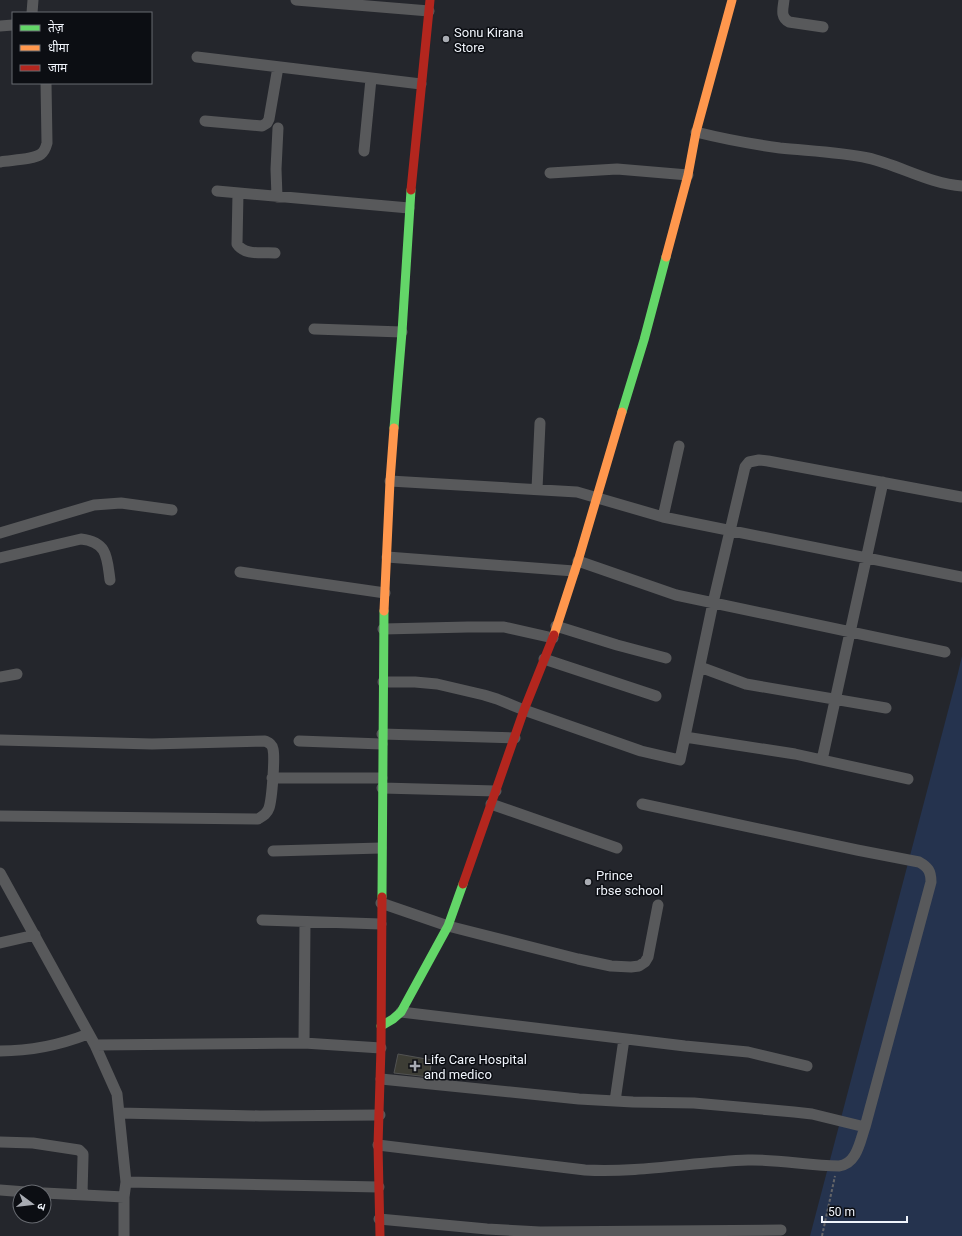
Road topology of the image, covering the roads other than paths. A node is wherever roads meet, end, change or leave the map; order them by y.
1 (33, 0) edge
2 (296, 0) edge
3 (732, 0) edge
4 (784, 0) edge
5 (429, 6) edge
6 (32, 12) edge
7 (12, 25) edge
8 (0, 26) edge
9 (823, 27) dead end
10 (197, 57) dead end
11 (278, 67) junction
12 (371, 79) junction
13 (46, 84) edge
14 (421, 84) junction
15 (205, 121) dead end
16 (278, 128) dead end
17 (696, 132) junction
18 (364, 151) dead end
19 (0, 162) edge
20 (550, 173) dead end
21 (688, 175) junction
22 (962, 186) edge
23 (217, 192) dead end
24 (238, 193) junction
25 (277, 196) junction
26 (409, 208) junction
27 (275, 253) dead end
28 (314, 329) dead end
29 (402, 332) junction
30 (540, 423) dead end
31 (679, 446) dead end
32 (390, 481) junction
33 (883, 482) junction
34 (537, 489) junction
35 (961, 497) dead end
36 (596, 498) junction
37 (172, 510) dead end
38 (662, 517) junction
39 (730, 531) junction
40 (0, 533) edge
41 (387, 557) junction
42 (0, 558) edge
43 (866, 558) junction
44 (576, 566) junction
45 (240, 572) dead end
46 (962, 577) edge
47 (110, 580) dead end
48 (385, 593) junction
49 (713, 603) junction
50 (556, 626) junction
51 (383, 629) junction
52 (850, 632) junction
53 (553, 638) junction
54 (945, 652) dead end
55 (666, 658) dead end
56 (544, 659) junction
57 (700, 667) junction
58 (17, 674) dead end
59 (0, 677) edge
60 (383, 682) junction
61 (656, 696) dead end
62 (835, 699) junction
63 (886, 708) dead end
64 (524, 710) junction
65 (685, 737) junction
66 (515, 738) junction
67 (382, 739) junction
68 (0, 740) edge
69 (299, 741) dead end
70 (822, 760) junction
71 (272, 778) junction
72 (908, 779) dead end
73 (382, 783) junction
74 (496, 791) junction
75 (492, 804) junction
76 (642, 804) dead end
77 (0, 816) edge
78 (381, 848) junction
79 (617, 848) dead end
80 (273, 851) dead end
81 (1, 875) edge
82 (381, 903) junction
83 (658, 905) dead end
84 (262, 920) dead end
85 (305, 922) junction
86 (381, 924) junction
87 (448, 926) junction
88 (35, 936) junction
89 (0, 943) edge
90 (401, 1012) junction
91 (381, 1026) junction
92 (88, 1034) junction
93 (624, 1039) junction
94 (304, 1044) junction
95 (95, 1045) junction
96 (382, 1048) junction
97 (0, 1051) edge
98 (807, 1066) dead end
99 (381, 1078) junction
100 (615, 1101) junction
101 (119, 1113) junction
102 (380, 1115) junction
103 (865, 1127) junction
104 (0, 1142) edge
105 (378, 1146) junction
106 (126, 1182) junction
107 (379, 1187) junction
108 (0, 1190) edge
109 (12, 1191) edge
110 (52, 1193) edge
111 (82, 1194) junction
112 (124, 1196) junction
113 (380, 1219) junction
114 (782, 1230) dead end
115 (646, 1233) edge
116 (124, 1236) edge
117 (380, 1236) edge

1 - 6 street
2 - 5 street
3 - 17 street
4 - 9 street
5 - 14 street
7 - 8 street
10 - 11 street
11 - 12 street
11 - 15 street
12 - 14 street
12 - 18 street
13 - 19 street
14 - 26 street
16 - 25 street
17 - 21 street
17 - 22 street
20 - 21 street
21 - 36 street
23 - 24 street
24 - 25 street
24 - 27 street
25 - 26 street
26 - 29 street
28 - 29 street
29 - 32 street
30 - 34 street
31 - 38 street
32 - 34 street
32 - 41 street
33 - 35 street
33 - 39 street
33 - 43 street
34 - 36 street
36 - 38 street
36 - 44 street
37 - 40 street
38 - 39 street
39 - 43 street
39 - 49 street
41 - 44 street
41 - 48 street
42 - 47 street
43 - 46 street
43 - 52 street
44 - 49 street
44 - 50 street
45 - 48 street
48 - 51 street
49 - 52 street
49 - 57 street
50 - 53 street
50 - 55 street
51 - 53 street
51 - 60 street
52 - 54 street
52 - 62 street
53 - 56 street
56 - 61 street
56 - 64 street
57 - 62 street
57 - 65 street
58 - 59 street
60 - 64 street
60 - 67 street
62 - 63 street
62 - 70 street
64 - 65 street
64 - 66 street
65 - 70 street
66 - 67 street
66 - 74 street
67 - 69 street
67 - 73 street
68 - 71 street
70 - 72 street
71 - 73 street
71 - 77 street
73 - 74 street
73 - 78 street
74 - 75 street
75 - 79 street
75 - 87 street
76 - 103 street
78 - 80 street
78 - 82 street
81 - 88 street
82 - 86 street
82 - 87 street
83 - 87 street
84 - 85 street
85 - 86 street
85 - 94 street
86 - 91 street
87 - 90 street
88 - 89 street
88 - 92 street
90 - 91 street
90 - 93 street
91 - 96 street
92 - 95 street
92 - 97 street
93 - 98 street
93 - 100 street
94 - 95 street
94 - 96 street
95 - 101 street
96 - 99 street
99 - 100 street
99 - 102 street
100 - 103 street
101 - 102 street
101 - 106 street
102 - 105 street
103 - 105 street
104 - 111 street
105 - 107 street
106 - 107 street
106 - 112 street
107 - 113 street
108 - 109 street
110 - 111 street
111 - 112 street
112 - 116 street
113 - 115 street
113 - 117 street
114 - 115 street

